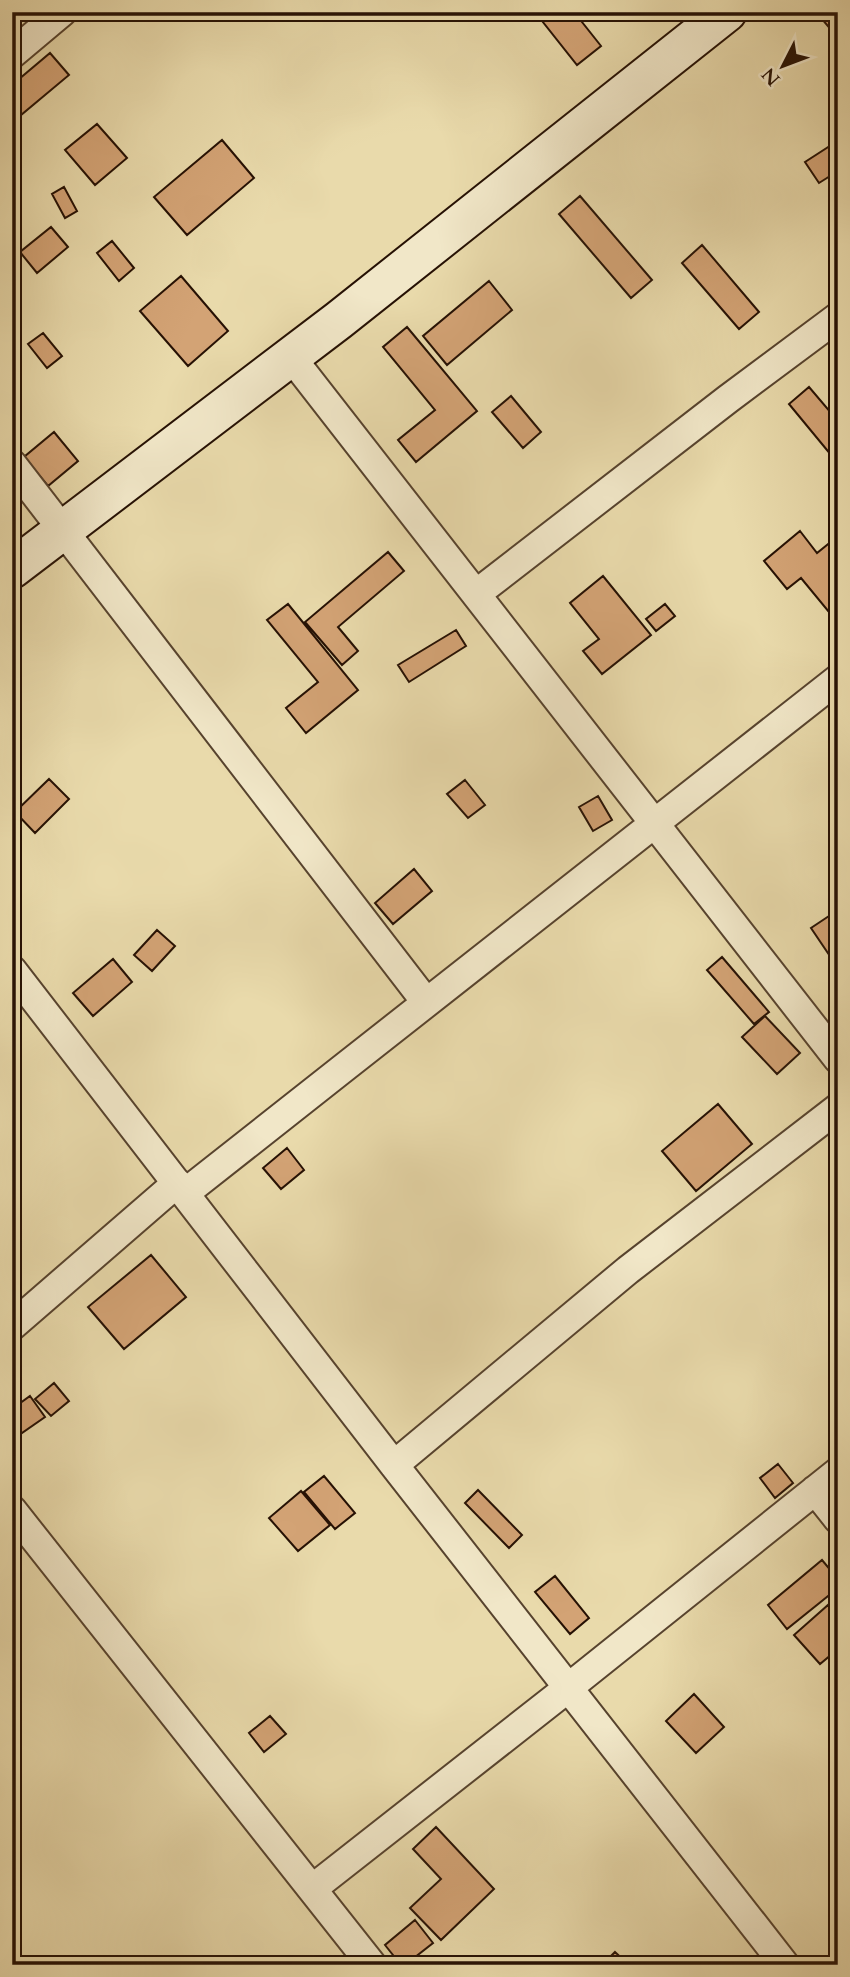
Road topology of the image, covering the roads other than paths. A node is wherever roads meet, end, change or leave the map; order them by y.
1 (62, 12) edge
2 (727, 12) edge
3 (12, 54) edge
4 (838, 317) edge
5 (291, 357) junction
6 (12, 464) edge
7 (64, 530) junction
8 (12, 569) edge
9 (476, 594) junction
10 (838, 679) edge
11 (656, 824) junction
12 (12, 970) edge
13 (426, 1002) junction
14 (838, 1059) edge
15 (838, 1108) edge
16 (181, 1188) junction
17 (12, 1326) edge
18 (394, 1465) junction
19 (838, 1472) edge
20 (815, 1490) junction
21 (12, 1510) edge
22 (838, 1519) edge
23 (568, 1688) junction
24 (312, 1889) junction
25 (372, 1965) edge
26 (785, 1965) edge

1 - 3 street
2 - 5 street
4 - 9 street
5 - 7 street
5 - 9 street
6 - 7 street
7 - 8 street
7 - 13 street
9 - 11 street
10 - 11 street
11 - 13 street
11 - 14 street
12 - 16 street
13 - 16 street
15 - 18 street
16 - 17 street
16 - 18 street
18 - 23 street
19 - 20 street
20 - 22 street
20 - 23 street
21 - 24 street
23 - 24 street
23 - 26 street
24 - 25 street

